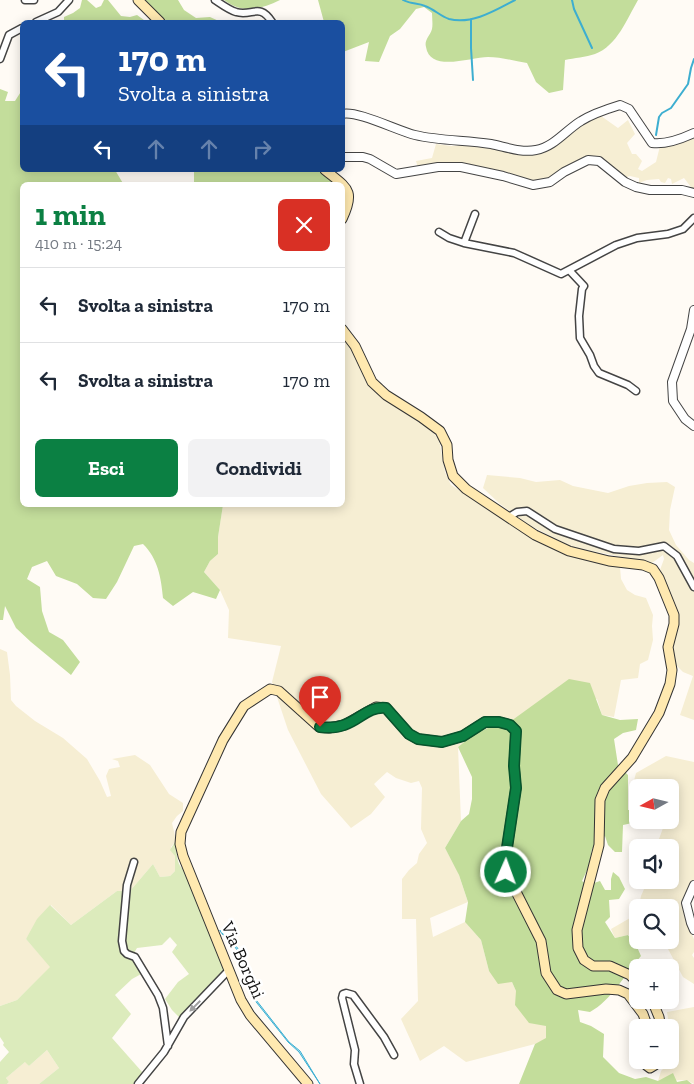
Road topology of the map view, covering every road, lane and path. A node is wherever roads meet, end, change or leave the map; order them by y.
1 (26, 0) edge
2 (34, 0) edge
3 (69, 0) edge
4 (138, 0) edge
5 (215, 0) edge
6 (40, 20) edge
7 (158, 20) edge
8 (271, 20) edge
9 (20, 29) edge
10 (0, 58) edge
11 (345, 113) edge
12 (694, 133) edge
13 (345, 157) edge
14 (327, 172) edge
15 (339, 182) edge
16 (345, 187) edge
17 (694, 194) edge
18 (345, 213) edge
19 (475, 214) dead end
20 (694, 218) edge
21 (440, 232) dead end
22 (464, 242) junction
23 (569, 270) junction
24 (694, 310) edge
25 (345, 333) edge
26 (636, 391) dead end
27 (694, 426) edge
28 (510, 517) junction
29 (694, 588) edge
30 (134, 862) dead end
31 (694, 885) edge
32 (694, 930) edge
33 (228, 971) junction
34 (629, 976) edge
35 (645, 1019) edge
36 (168, 1046) junction
37 (394, 1055) dead end
38 (138, 1084) edge
39 (308, 1084) edge
40 (360, 1084) edge

1 - 2 street
3 - 6 street
4 - 7 main road
5 - 8 street
9 - 10 street
11 - 12 street
13 - 17 street
14 - 15 main road
16 - 18 main road
19 - 22 street
20 - 23 street
21 - 22 street
22 - 23 street
23 - 26 street
24 - 27 street
25 - 28 main road
28 - 29 street
28 - 34 main road
30 - 36 street
31 - 32 street
33 - 35 main road, Via Borghi
33 -> 36 street
33 - 39 main road, Via Borghi
36 - 38 street
37 - 40 street

